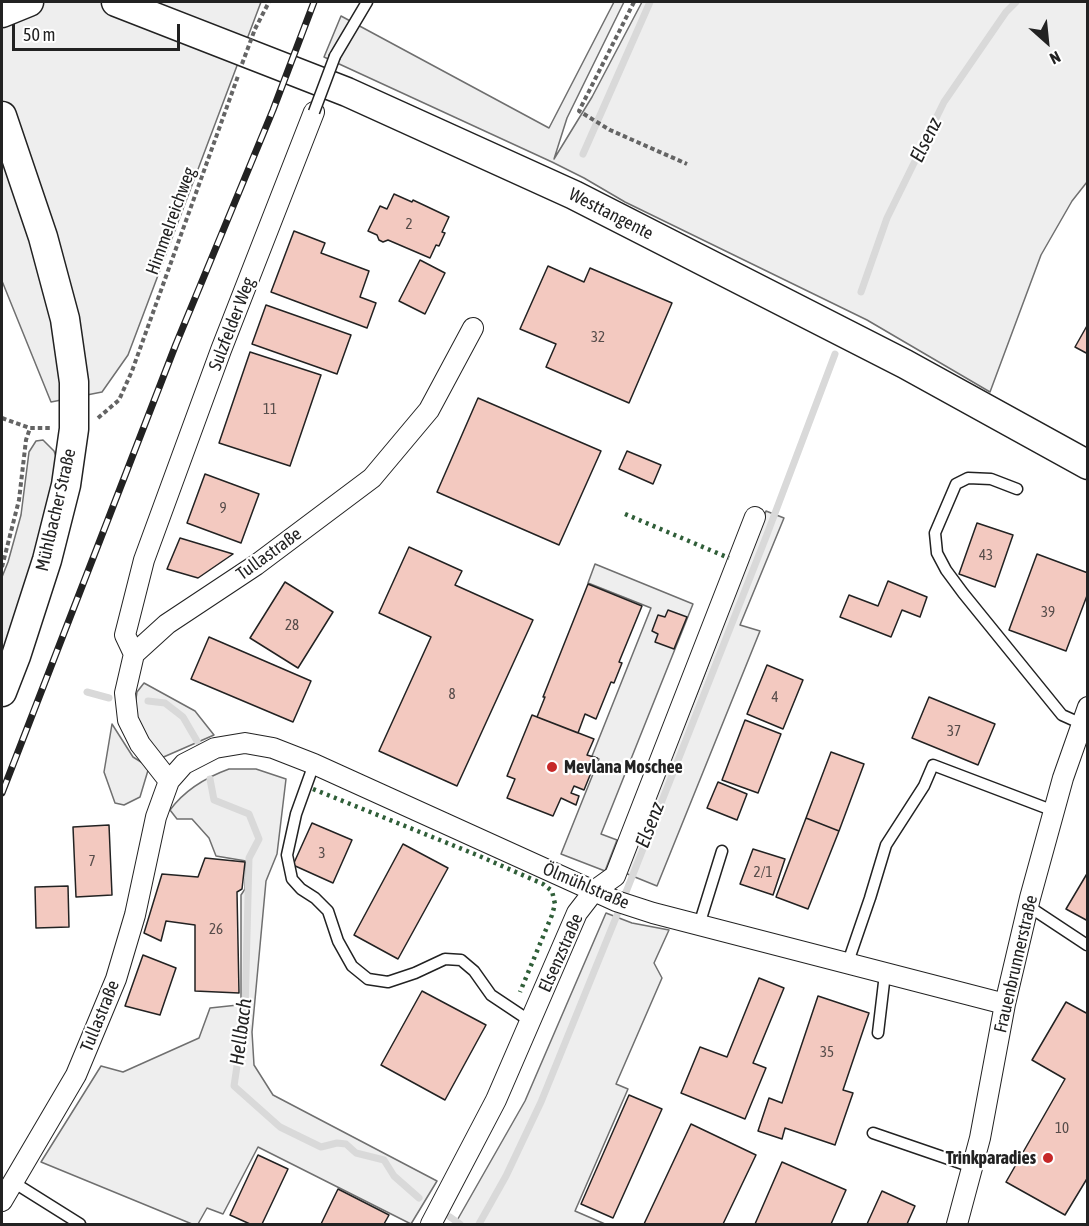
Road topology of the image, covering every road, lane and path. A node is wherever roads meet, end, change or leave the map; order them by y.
1 (29, 2) edge
2 (116, 2) edge
3 (269, 2) edge
4 (367, 2) edge
5 (634, 2) edge
6 (2, 13) edge
7 (314, 112) joint
8 (2, 116) edge
9 (687, 164) dead end
10 (473, 328) dead end
11 (2, 418) edge
12 (30, 428) junction
13 (74, 429) junction
14 (1088, 465) edge
15 (1017, 489) dead end
16 (756, 517) dead end
17 (2, 567) edge
18 (135, 654) junction
19 (2, 692) edge
20 (1085, 715) edge
21 (184, 764) joint
22 (314, 765) junction
23 (169, 781) junction
24 (1054, 811) junction
25 (722, 851) dead end
26 (594, 891) junction
27 (1028, 906) junction
28 (699, 925) junction
29 (1088, 945) edge
30 (847, 964) junction
31 (885, 974) junction
32 (1005, 1004) junction
33 (530, 1021) junction
34 (878, 1033) dead end
35 (873, 1133) dead end
36 (972, 1167) junction
37 (13, 1182) junction
38 (2, 1201) edge
39 (80, 1224) edge
40 (431, 1224) edge
41 (957, 1224) edge

1 - 6 main road
2 - 14 main road, Westtangente
3 - 13 path, Himmelreichweg, bridge
4 - 7 lane, Sulzfelder Weg, bridge
5 - 9 path
7 - 18 street, Sulzfelder Weg
8 - 13 main road, Mühlbacher Straße
10 - 18 street, Tullastraße
11 - 12 path
12 - 13 path
12 - 17 path
13 - 19 main road, Mühlbacher Straße
15 - 20 lane
16 - 26 street, Elsenzstraße
18 - 23 street
20 - 24 street, Frauenbrunnerstraße
21 - 22 street, Ölmühlstraße
21 - 23 street, Tullastraße
22 - 26 street, Ölmühlstraße
22 - 33 lane
23 - 37 street, Tullastraße
24 - 27 street, Frauenbrunnerstraße
24 - 30 lane
25 - 28 lane
26 - 28 street, Ölmühlstraße
26 - 33 street, Elsenzstraße
27 - 29 lane
27 - 32 street, Frauenbrunnerstraße
28 - 30 street, Ölmühlstraße
30 - 31 street, Ölmühlstraße
31 - 32 street, Ölmühlstraße
31 - 34 lane
32 - 36 street, Frauenbrunnerstraße
33 - 40 street, Elsenzstraße
35 - 36 lane
36 - 41 street, Frauenbrunnerstraße
37 - 38 street, Tullastraße
37 - 39 lane

